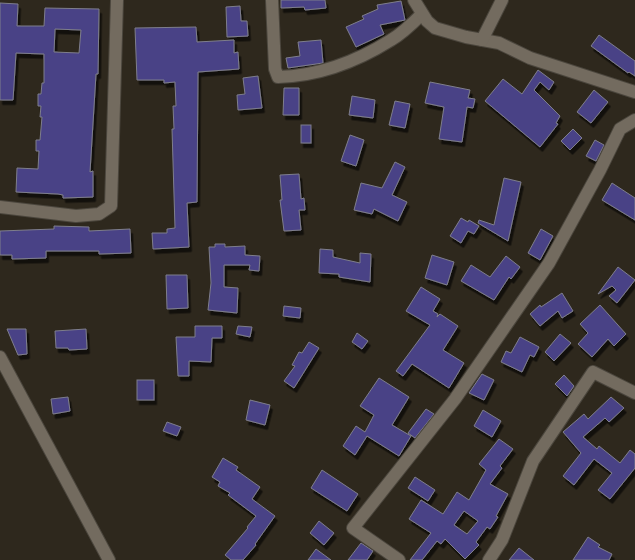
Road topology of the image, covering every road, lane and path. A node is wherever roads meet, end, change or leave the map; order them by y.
1 (117, 0) edge
2 (272, 0) edge
3 (414, 0) edge
4 (502, 0) edge
5 (422, 14) junction
6 (482, 40) junction
7 (635, 92) edge
8 (635, 120) edge
9 (0, 207) edge
10 (0, 357) edge
11 (635, 393) edge
12 (109, 560) edge
13 (399, 560) edge
14 (489, 560) edge

1 - 9 street
2 - 5 street
3 - 5 street
4 - 6 street
5 - 6 street
6 - 7 street
8 - 13 street
10 - 12 street
11 - 14 street

